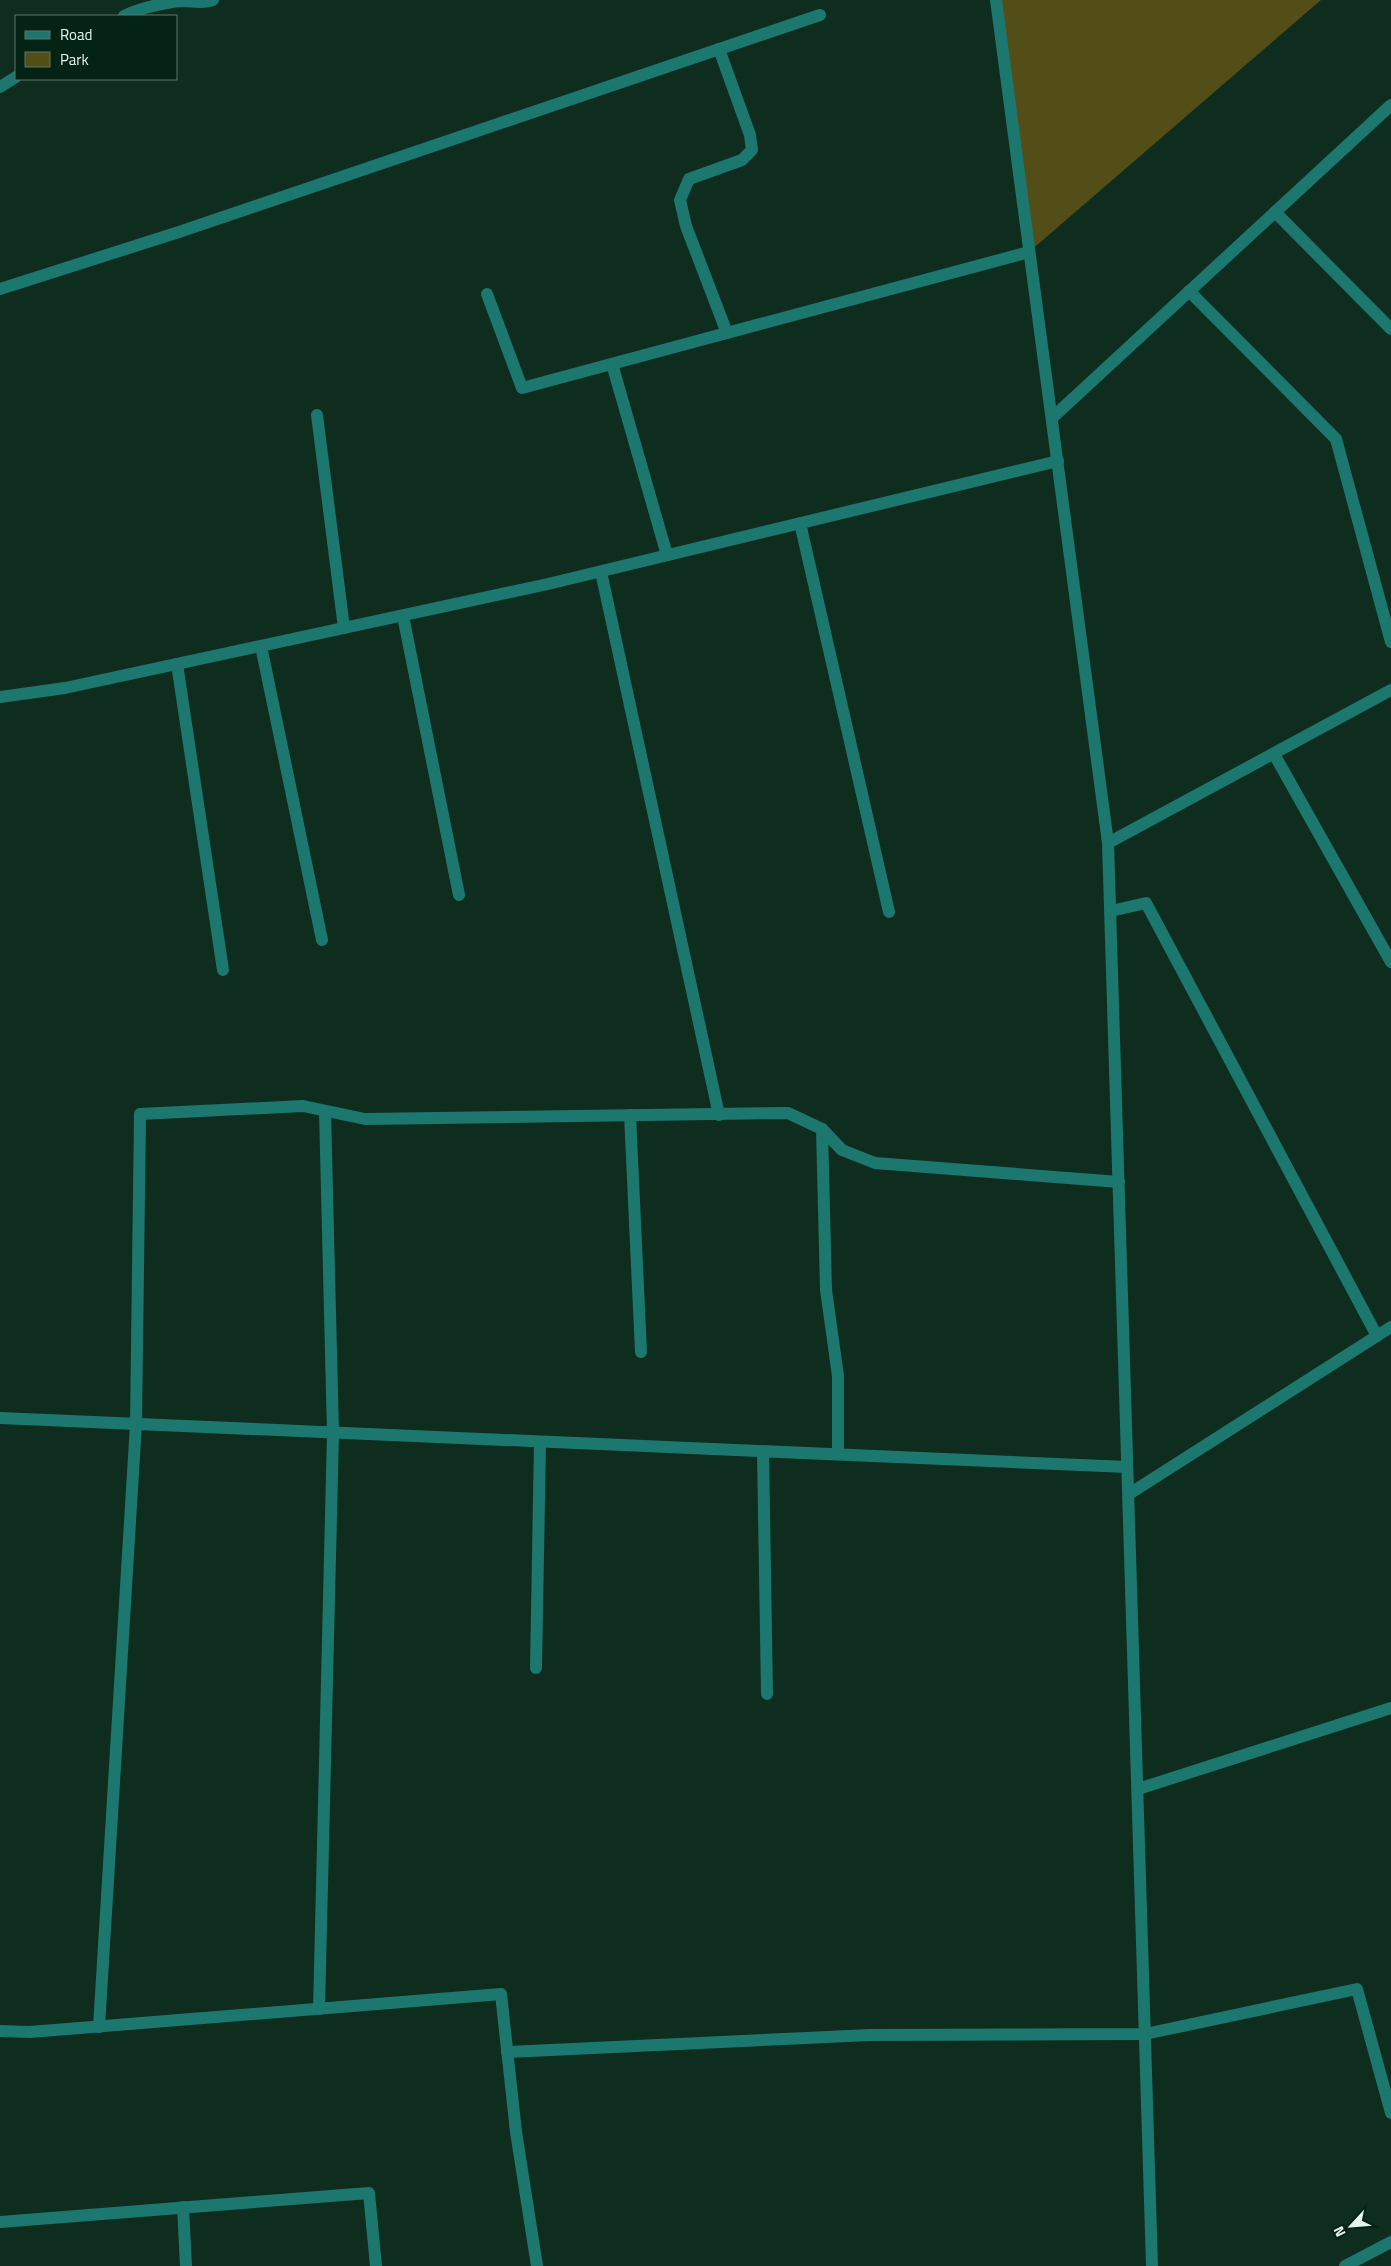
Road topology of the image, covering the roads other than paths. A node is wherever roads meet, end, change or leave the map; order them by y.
1 (213, 0) edge
2 (996, 0) edge
3 (126, 15) edge
4 (820, 15) dead end
5 (719, 49) junction
6 (15, 78) edge
7 (0, 87) edge
8 (1391, 105) edge
9 (1275, 212) junction
10 (1029, 252) junction
11 (0, 289) edge
12 (1189, 291) junction
13 (487, 294) dead end
14 (1391, 329) edge
15 (728, 333) junction
16 (612, 364) junction
17 (317, 415) dead end
18 (1052, 418) junction
19 (1058, 460) junction
20 (800, 523) junction
21 (667, 555) junction
22 (601, 572) junction
23 (403, 616) junction
24 (344, 628) junction
25 (1391, 642) edge
26 (261, 646) junction
27 (177, 664) junction
28 (1391, 690) edge
29 (0, 697) edge
30 (1274, 754) junction
31 (1108, 843) junction
32 (459, 895) dead end
33 (1111, 910) junction
34 (889, 912) dead end
35 (322, 940) dead end
36 (1391, 962) edge
37 (222, 970) dead end
38 (325, 1111) junction
39 (719, 1114) junction
40 (630, 1115) junction
41 (822, 1129) junction
42 (1119, 1182) junction
43 (1391, 1327) edge
44 (1377, 1336) junction
45 (641, 1352) dead end
46 (0, 1418) edge
47 (136, 1424) junction
48 (333, 1433) junction
49 (540, 1442) junction
50 (763, 1452) junction
51 (838, 1454) junction
52 (1127, 1468) junction
53 (1129, 1494) junction
54 (536, 1668) dead end
55 (767, 1694) dead end
56 (1391, 1708) edge
57 (1138, 1789) junction
58 (319, 2009) junction
59 (99, 2027) junction
60 (0, 2031) edge
61 (1145, 2034) junction
62 (507, 2052) junction
63 (1391, 2113) edge
64 (183, 2207) junction
65 (0, 2222) edge
66 (1391, 2242) edge
67 (186, 2266) edge
68 (376, 2266) edge
69 (537, 2266) edge
70 (1152, 2266) edge
71 (1345, 2266) edge

1 - 3 street
2 - 10 street
4 - 5 street
5 - 11 street
5 - 15 street
6 - 7 street
8 - 9 street
9 - 12 street
9 - 14 street
10 - 15 street
10 - 18 street
12 - 18 street
12 - 25 street
13 - 16 street
15 - 16 street
16 - 21 street
17 - 24 street
18 - 19 street
19 - 20 street
19 - 31 street
20 - 21 street
20 - 34 street
21 - 22 street
22 - 23 street
22 - 39 street
23 - 24 street
23 - 32 street
24 - 26 street
26 - 27 street
26 - 35 street
27 - 29 street
27 - 37 street
28 - 30 street
30 - 31 street
30 - 36 street
31 - 33 street
33 - 42 street
33 - 44 street
38 - 40 street
38 - 47 street
38 - 48 street
39 - 40 street
39 - 41 street
40 - 45 street
41 - 42 street
41 - 51 street
42 - 52 street
43 - 44 street
44 - 53 street
46 - 47 street
47 - 48 street
47 - 59 street
48 - 49 street
48 - 58 street
49 - 50 street
49 - 54 street
50 - 51 street
50 - 55 street
51 - 52 street
52 - 53 street
53 - 57 street
56 - 57 street
57 - 61 street
58 - 59 street
58 - 62 street
59 - 60 street
61 - 62 street
61 - 63 street
61 - 70 street
62 - 69 street
64 - 65 street
64 - 67 street
64 - 68 street
66 - 71 street

